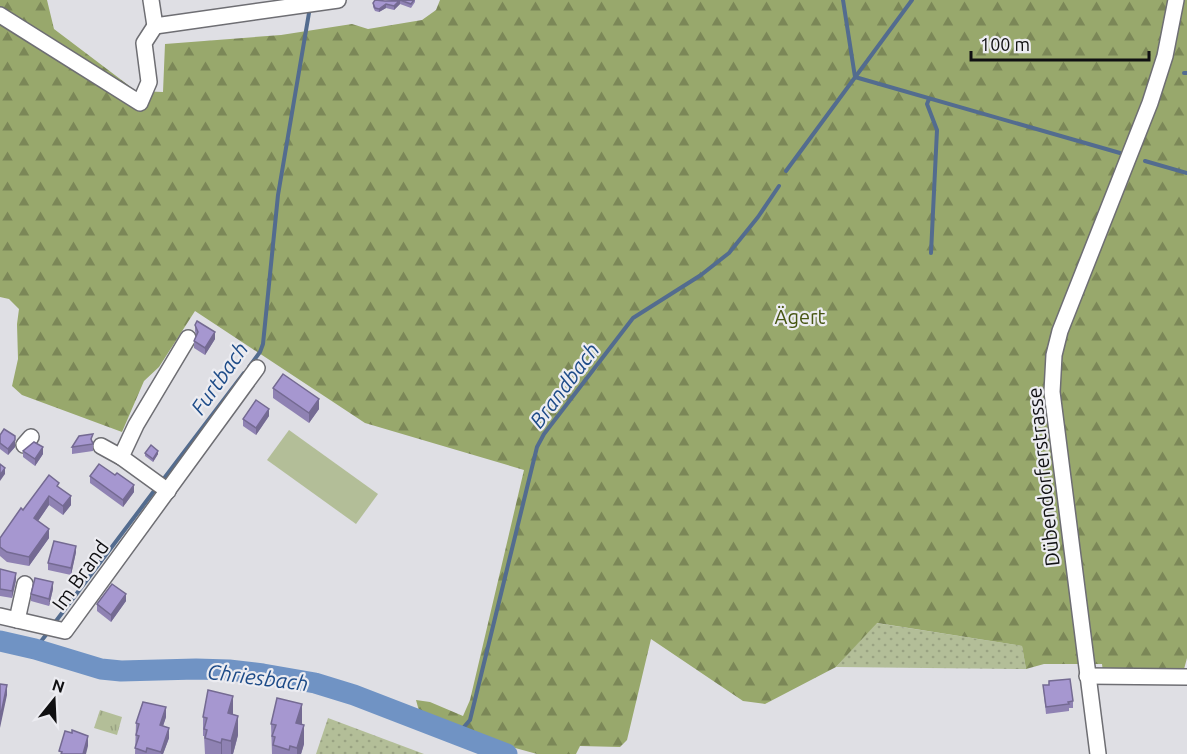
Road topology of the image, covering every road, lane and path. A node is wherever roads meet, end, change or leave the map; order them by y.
1 (152, 0) edge
2 (338, 0) edge
3 (1179, 8) edge
4 (0, 15) edge
5 (155, 27) junction
6 (188, 338) dead end
7 (257, 368) dead end
8 (101, 446) dead end
9 (121, 457) junction
10 (162, 486) junction
11 (25, 584) dead end
12 (0, 616) edge
13 (17, 620) junction
14 (1087, 676) junction
15 (1187, 676) edge
16 (1098, 754) edge

1 - 5 street
2 - 5 street
3 - 14 street, Dübendorferstrasse
4 - 5 street
6 - 9 street
7 - 10 street
8 - 9 street
9 - 10 street
10 - 13 street, Im Brand
11 - 13 street
12 - 13 street, Im Brand
14 - 15 street
14 - 16 street, Dübendorferstrasse

